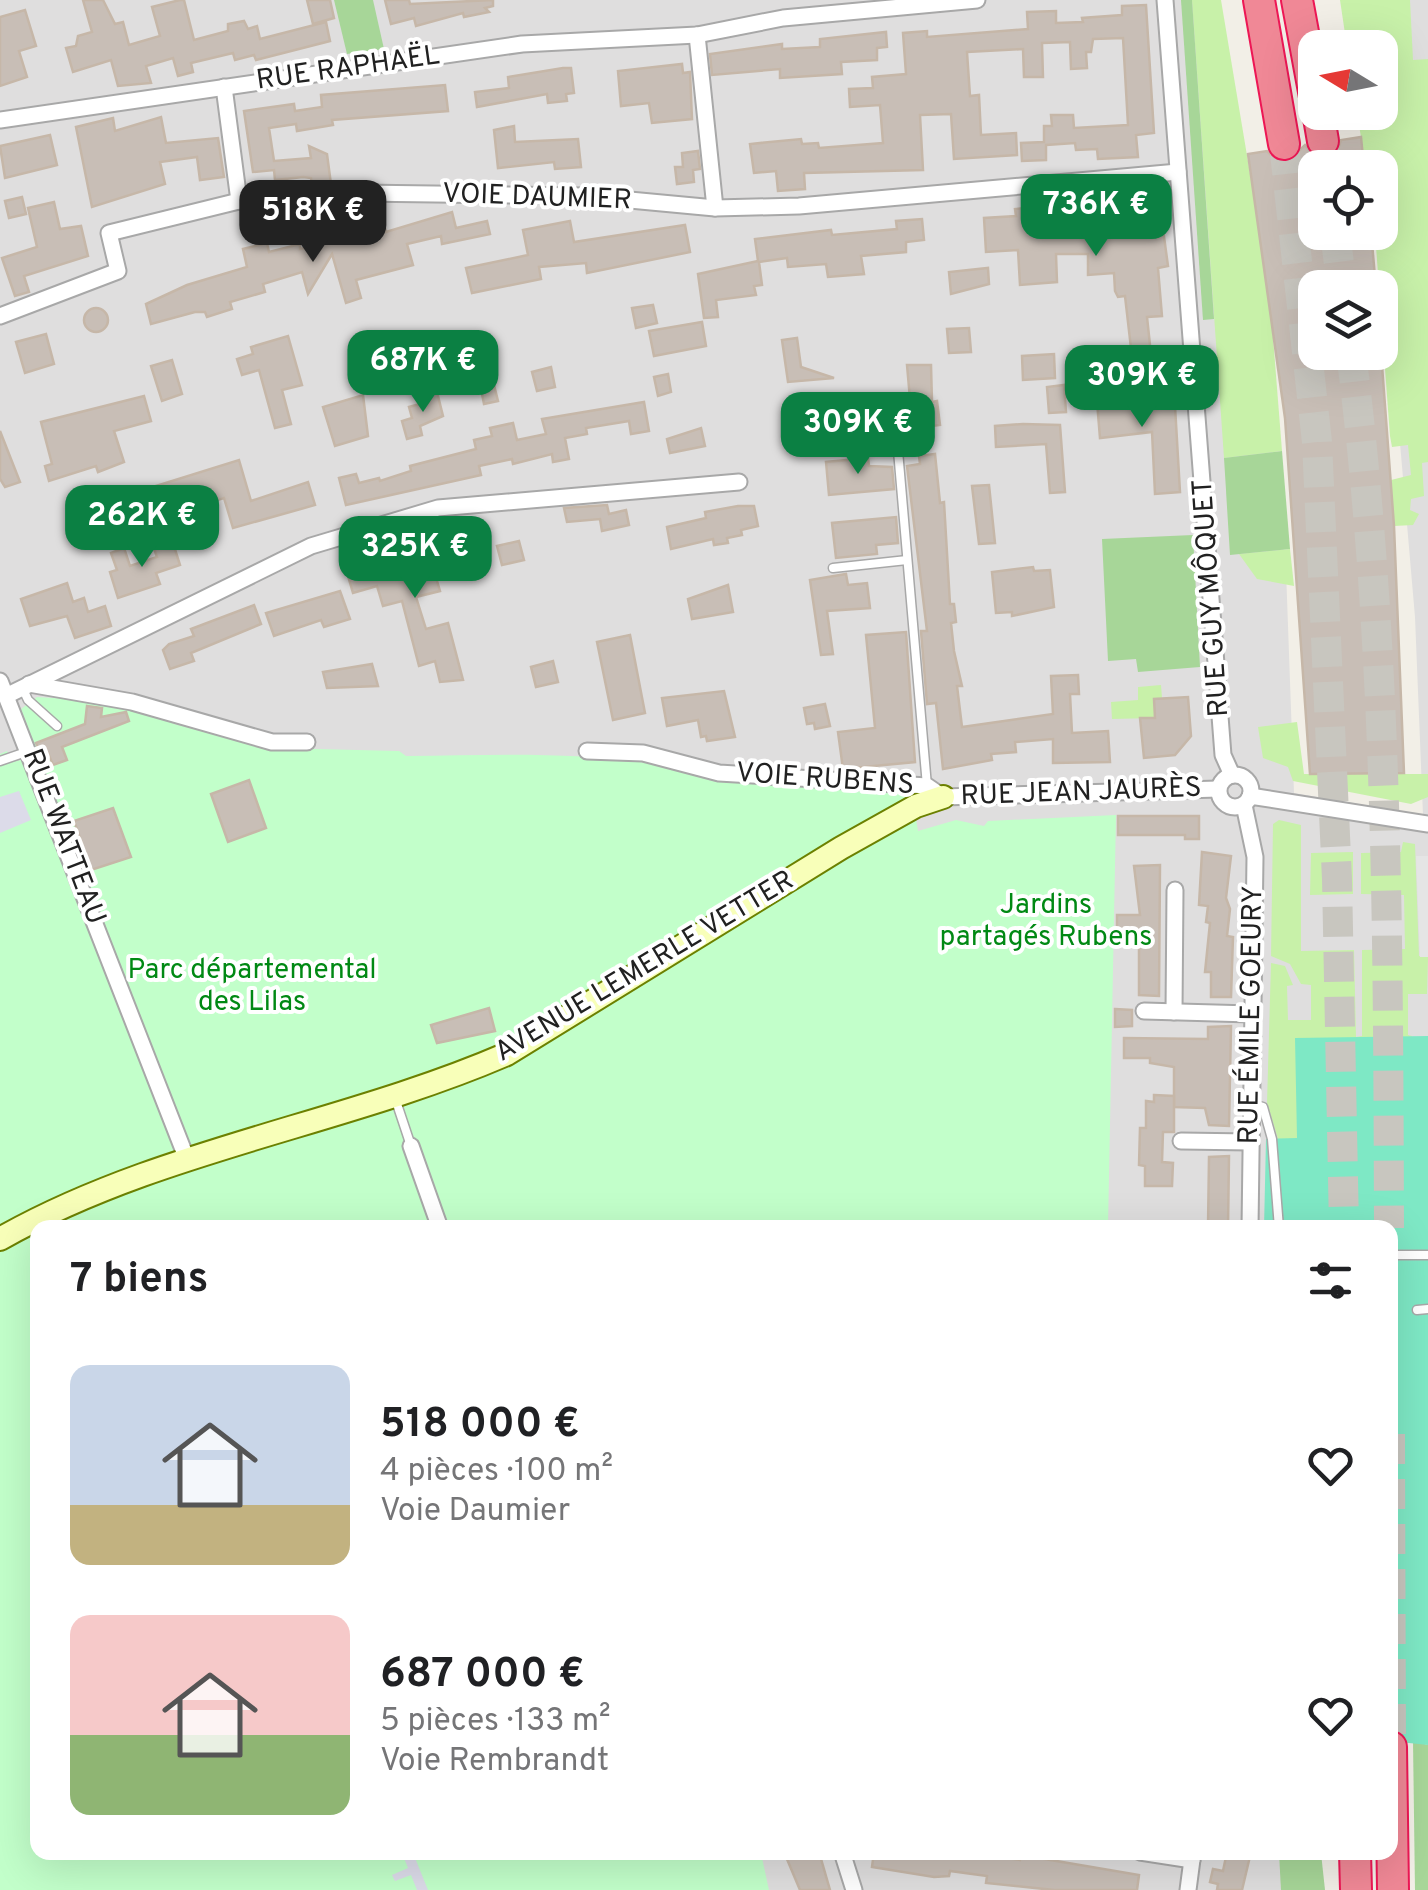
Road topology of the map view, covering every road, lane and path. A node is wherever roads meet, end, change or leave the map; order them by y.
1 (977, 0) edge
2 (1165, 0) edge
3 (1259, 0) edge
4 (1297, 0) edge
5 (1303, 30) edge
6 (697, 35) junction
7 (224, 87) junction
8 (0, 120) edge
9 (1284, 144) tunnel mouth
10 (1178, 172) junction
11 (239, 201) junction
12 (715, 208) junction
13 (0, 316) edge
14 (929, 436) dead end
15 (897, 439) junction
16 (822, 447) dead end
17 (739, 482) dead end
18 (908, 560) junction
19 (833, 568) dead end
20 (15, 687) edge
21 (58, 726) dead end
22 (308, 742) dead end
23 (30, 751) junction
24 (587, 751) dead end
25 (0, 761) edge
26 (1232, 775) junction
27 (1218, 789) junction
28 (935, 791) junction
29 (1247, 800) junction
30 (1428, 824) edge
31 (1175, 890) dead end
32 (1144, 1011) dead end
33 (1174, 1012) junction
34 (1251, 1014) junction
35 (394, 1097) junction
36 (1250, 1104) junction
37 (1180, 1141) dead end
38 (1250, 1142) junction
39 (411, 1146) joint
40 (188, 1162) junction
41 (33, 1220) edge
42 (437, 1220) edge
43 (1250, 1220) edge
44 (1278, 1220) edge
45 (30, 1222) edge
46 (0, 1239) edge
47 (1428, 1254) edge
48 (1398, 1255) edge
49 (1428, 1309) edge
50 (1417, 1310) dead end
51 (845, 1860) edge
52 (1192, 1860) edge
53 (1355, 1860) edge
54 (1394, 1860) edge
55 (854, 1890) edge
56 (1188, 1890) edge
57 (1356, 1890) edge
58 (1394, 1890) edge

1 - 6 street, RUE RAPHAËL
2 - 10 street, RUE GUY MÔQUET
3 - 9 highway
4 - 5 highway
6 - 7 street, RUE RAPHAËL
6 - 12 street
7 - 8 street, RUE RAPHAËL
7 - 11 street
10 - 12 street, VOIE DAUMIER
10 - 26 street, RUE GUY MÔQUET
11 - 12 street, VOIE DAUMIER
11 - 13 street, VOIE DAUMIER
14 - 15 lane
15 - 16 lane
15 - 18 lane
17 - 20 street
18 - 19 lane
18 - 28 lane
20 - 21 lane
20 - 22 street
20 - 23 street, RUE WATTEAU
23 - 25 lane
23 - 40 street, RUE WATTEAU
24 - 28 street, VOIE RUBENS
26 - 27 street
26 - 29 street
27 - 28 street, RUE JEAN JAURÈS
27 - 29 street
28 - 35 street, AVENUE LEMERLE VETTER
29 - 30 street
29 - 34 street, RUE ÉMILE GOEURY
31 - 33 street
32 - 33 street
33 - 34 street
34 - 36 street, RUE ÉMILE GOEURY
35 - 39 lane
35 - 40 street, AVENUE LEMERLE VETTER
36 - 38 street, RUE ÉMILE GOEURY
36 - 44 lane
37 - 38 street
38 - 43 street, RUE ÉMILE GOEURY
39 - 42 street
40 - 41 street, AVENUE LEMERLE VETTER
45 - 46 street, AVENUE LEMERLE VETTER
47 - 48 lane
49 - 50 lane
51 - 55 street
52 - 56 street
53 - 57 highway
54 - 58 highway

